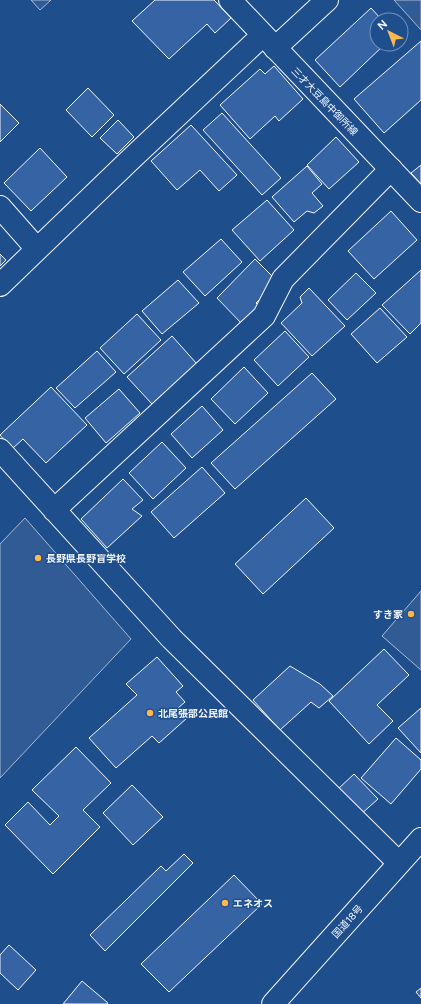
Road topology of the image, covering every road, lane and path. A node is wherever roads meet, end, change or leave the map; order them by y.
1 (230, 0) edge
2 (327, 0) edge
3 (269, 42) junction
4 (391, 170) junction
5 (421, 201) edge
6 (0, 207) edge
7 (37, 249) junction
8 (0, 286) edge
9 (0, 450) edge
10 (54, 510) junction
11 (421, 839) edge
12 (399, 863) junction
13 (273, 1004) edge

1 - 3 main road, 三才大豆島中御所線
2 - 3 main road
3 - 4 main road, 三才大豆島中御所線
3 - 7 main road
4 - 5 main road, 三才大豆島中御所線
4 - 10 main road
6 - 7 main road
7 - 8 main road
9 - 10 main road
10 - 12 main road
11 - 12 main road, 国道18号
12 - 13 main road, 国道18号

